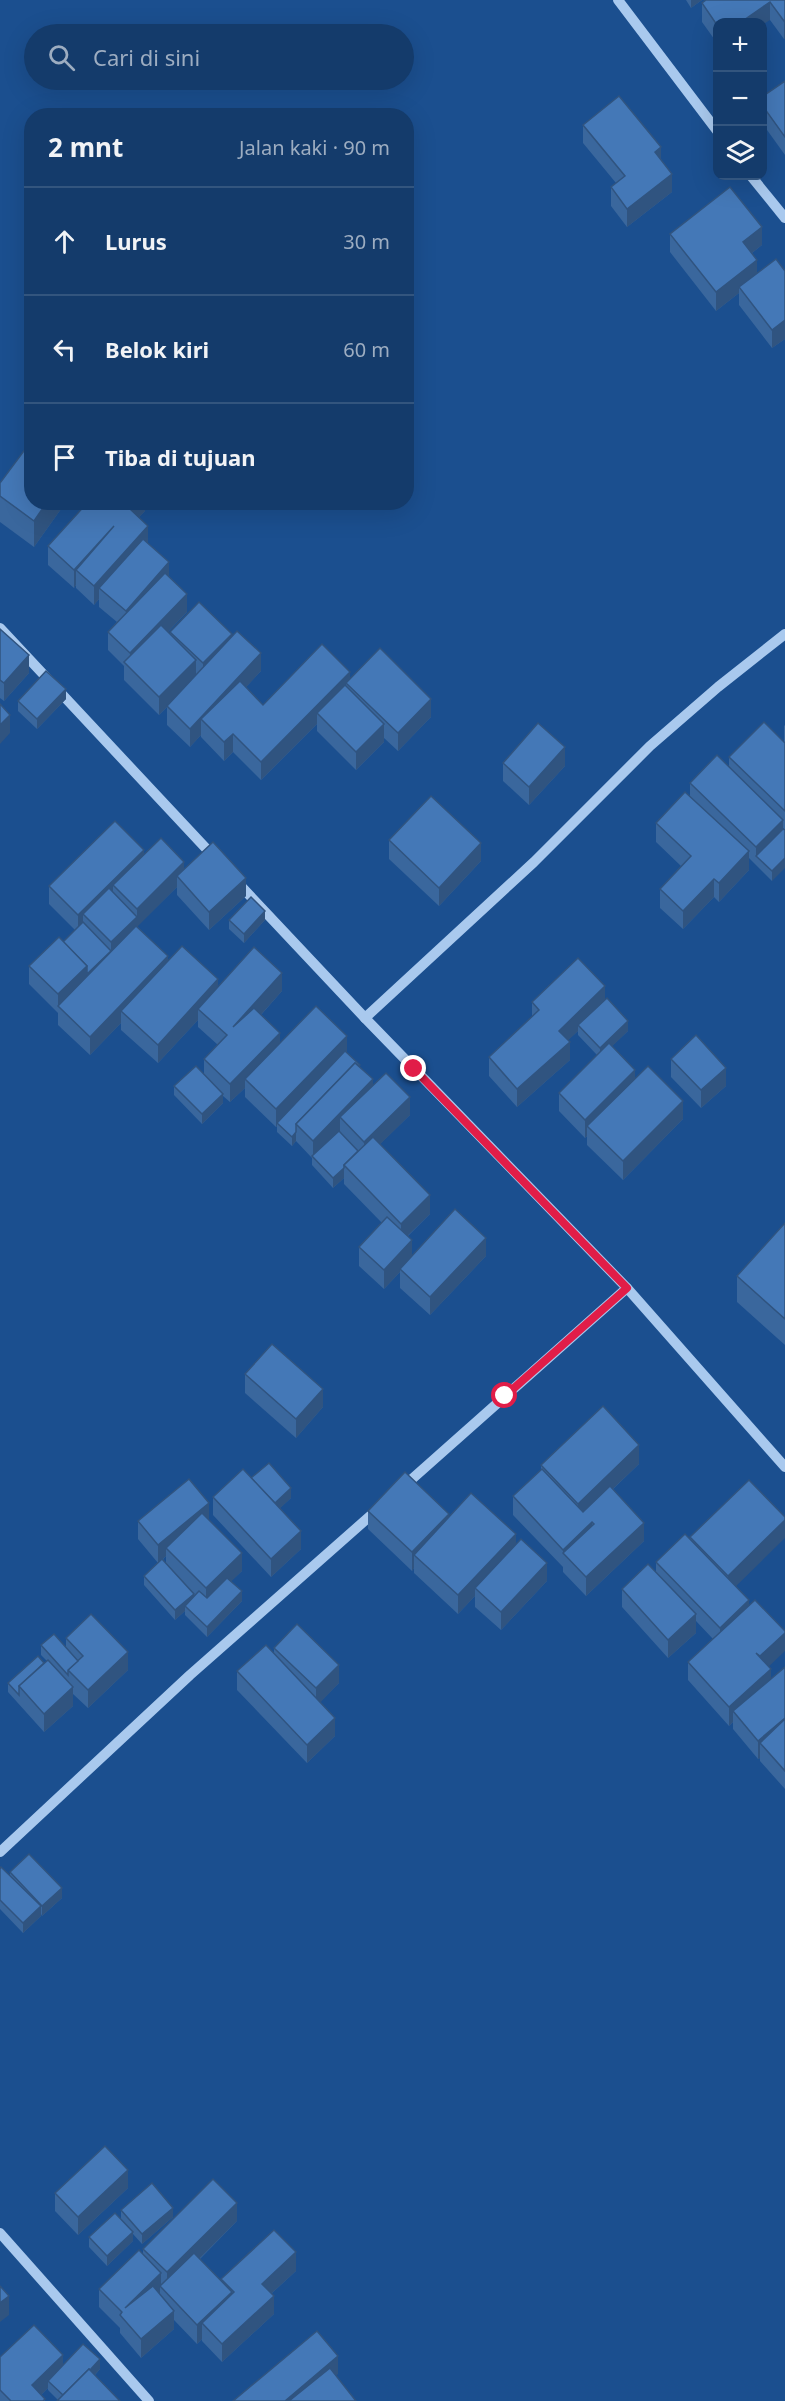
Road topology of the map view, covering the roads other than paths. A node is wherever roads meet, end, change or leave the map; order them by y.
1 (618, 0) edge
2 (713, 127) edge
3 (754, 180) edge
4 (785, 219) edge
5 (0, 628) edge
6 (785, 634) edge
7 (365, 1018) junction
8 (627, 1288) junction
9 (785, 1467) edge
10 (395, 1494) edge
11 (386, 1501) edge
12 (0, 1852) edge
13 (0, 2233) edge
14 (149, 2401) edge

1 - 2 street
3 - 4 street
5 - 7 street
6 - 7 street
7 - 8 street
8 - 9 street
8 - 10 street
11 - 12 street
13 - 14 street

